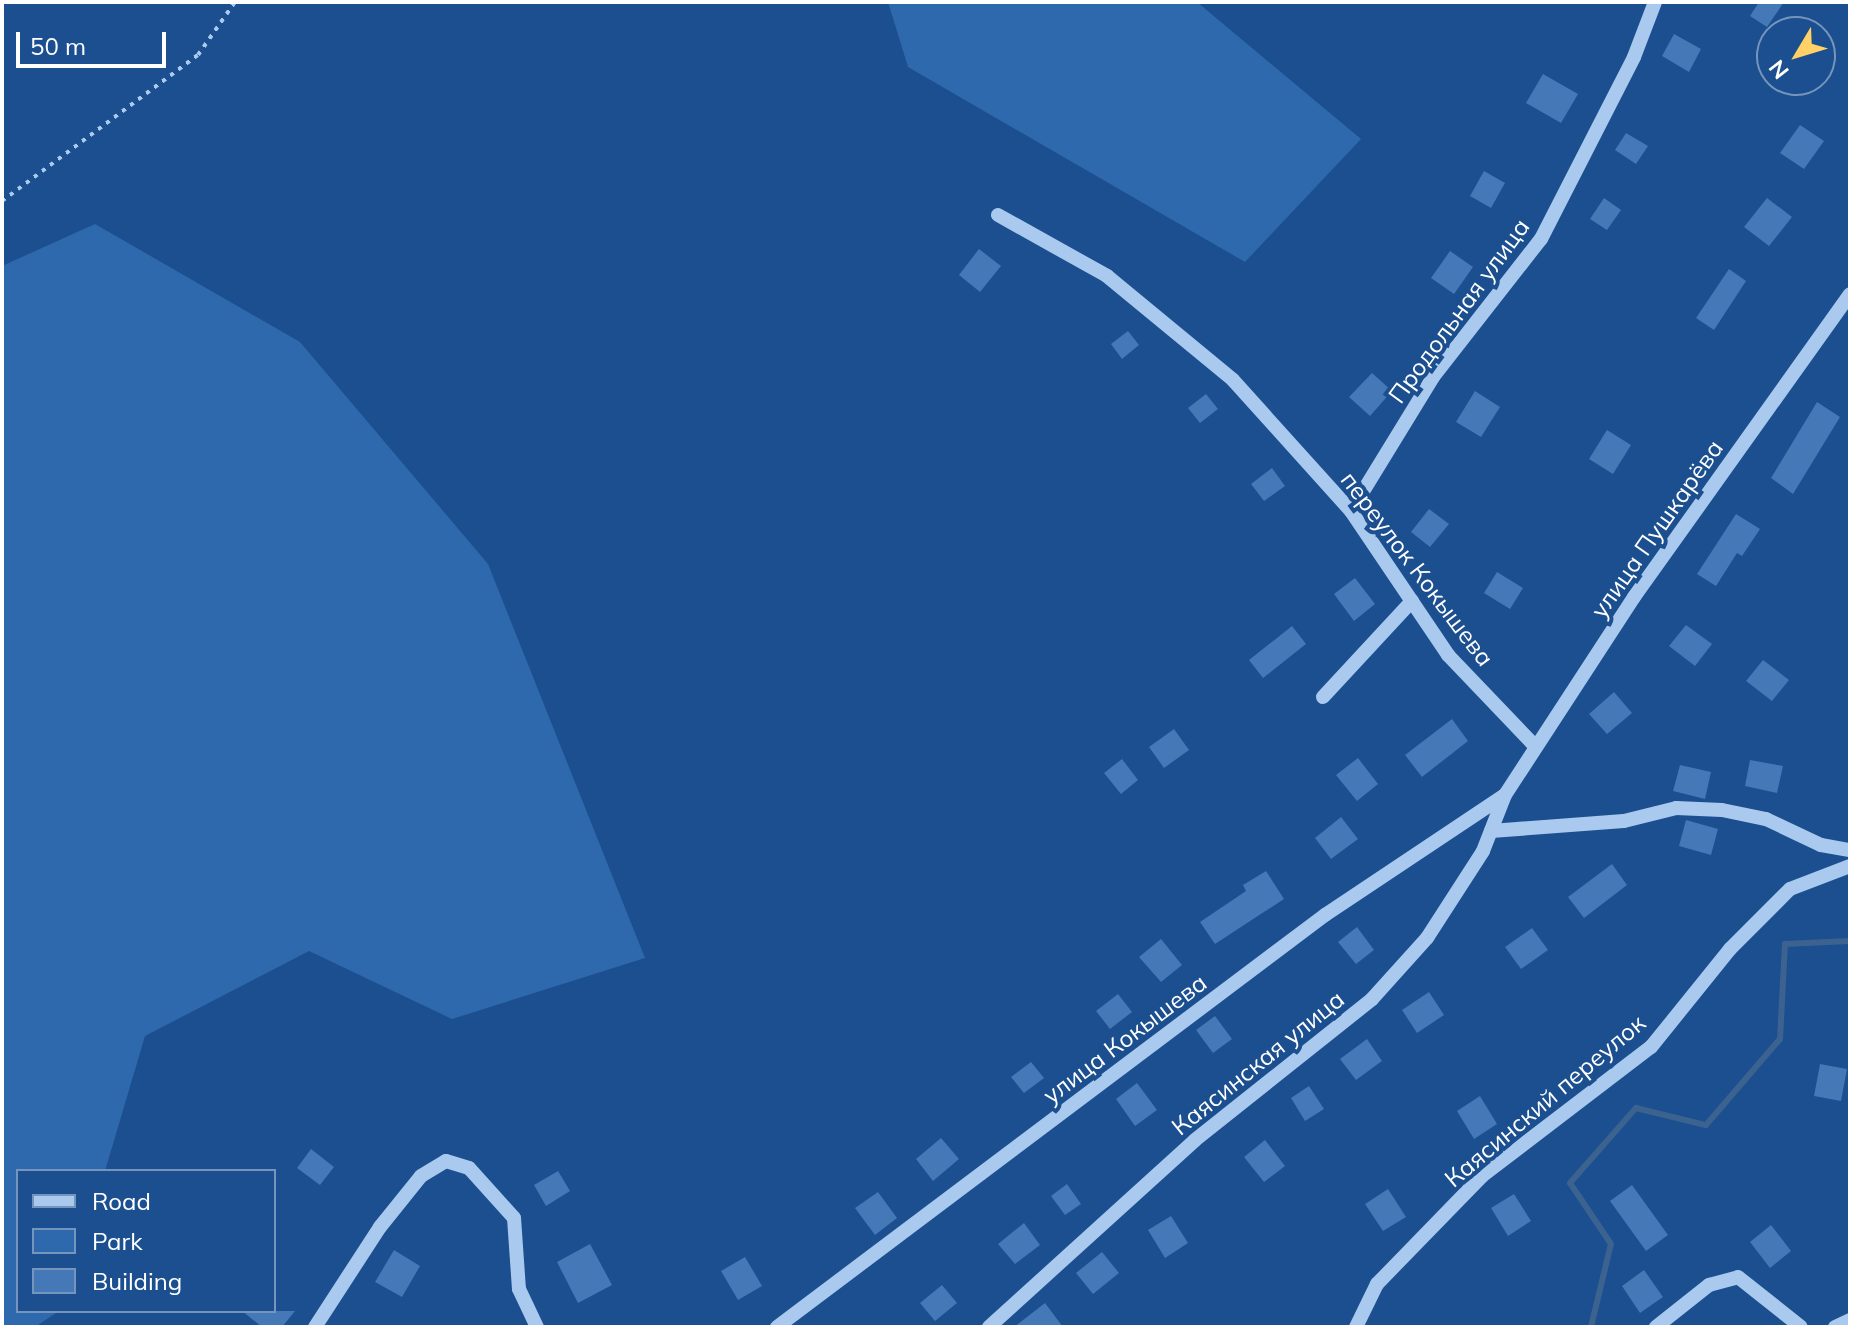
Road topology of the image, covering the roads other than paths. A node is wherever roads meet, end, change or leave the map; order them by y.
1 (1655, 2) edge
2 (998, 215) dead end
3 (1850, 294) edge
4 (1351, 511) junction
5 (1412, 601) junction
6 (1323, 697) dead end
7 (1536, 747) junction
8 (1505, 795) junction
9 (1491, 831) junction
10 (1850, 850) edge
11 (1850, 866) edge
12 (1850, 1320) edge
13 (315, 1327) edge
14 (537, 1327) edge
15 (777, 1327) edge
16 (989, 1327) edge
17 (1356, 1327) edge
18 (1656, 1327) edge
19 (1801, 1327) edge
20 (1835, 1327) edge

1 - 4 street, Продольная улица
2 - 4 street, переулок Кокышева
3 - 7 street, улица Пушкарёва
4 - 5 street, переулок Кокышева
5 - 6 street
5 - 7 street, переулок Кокышева
7 - 8 street, улица Пушкарёва
8 - 9 street, Каясинская улица
8 - 15 street, улица Кокышева
9 - 10 street
9 - 16 street, Каясинская улица
11 - 17 street, Каясинский переулок
12 - 20 street
13 - 14 street
18 - 19 street

